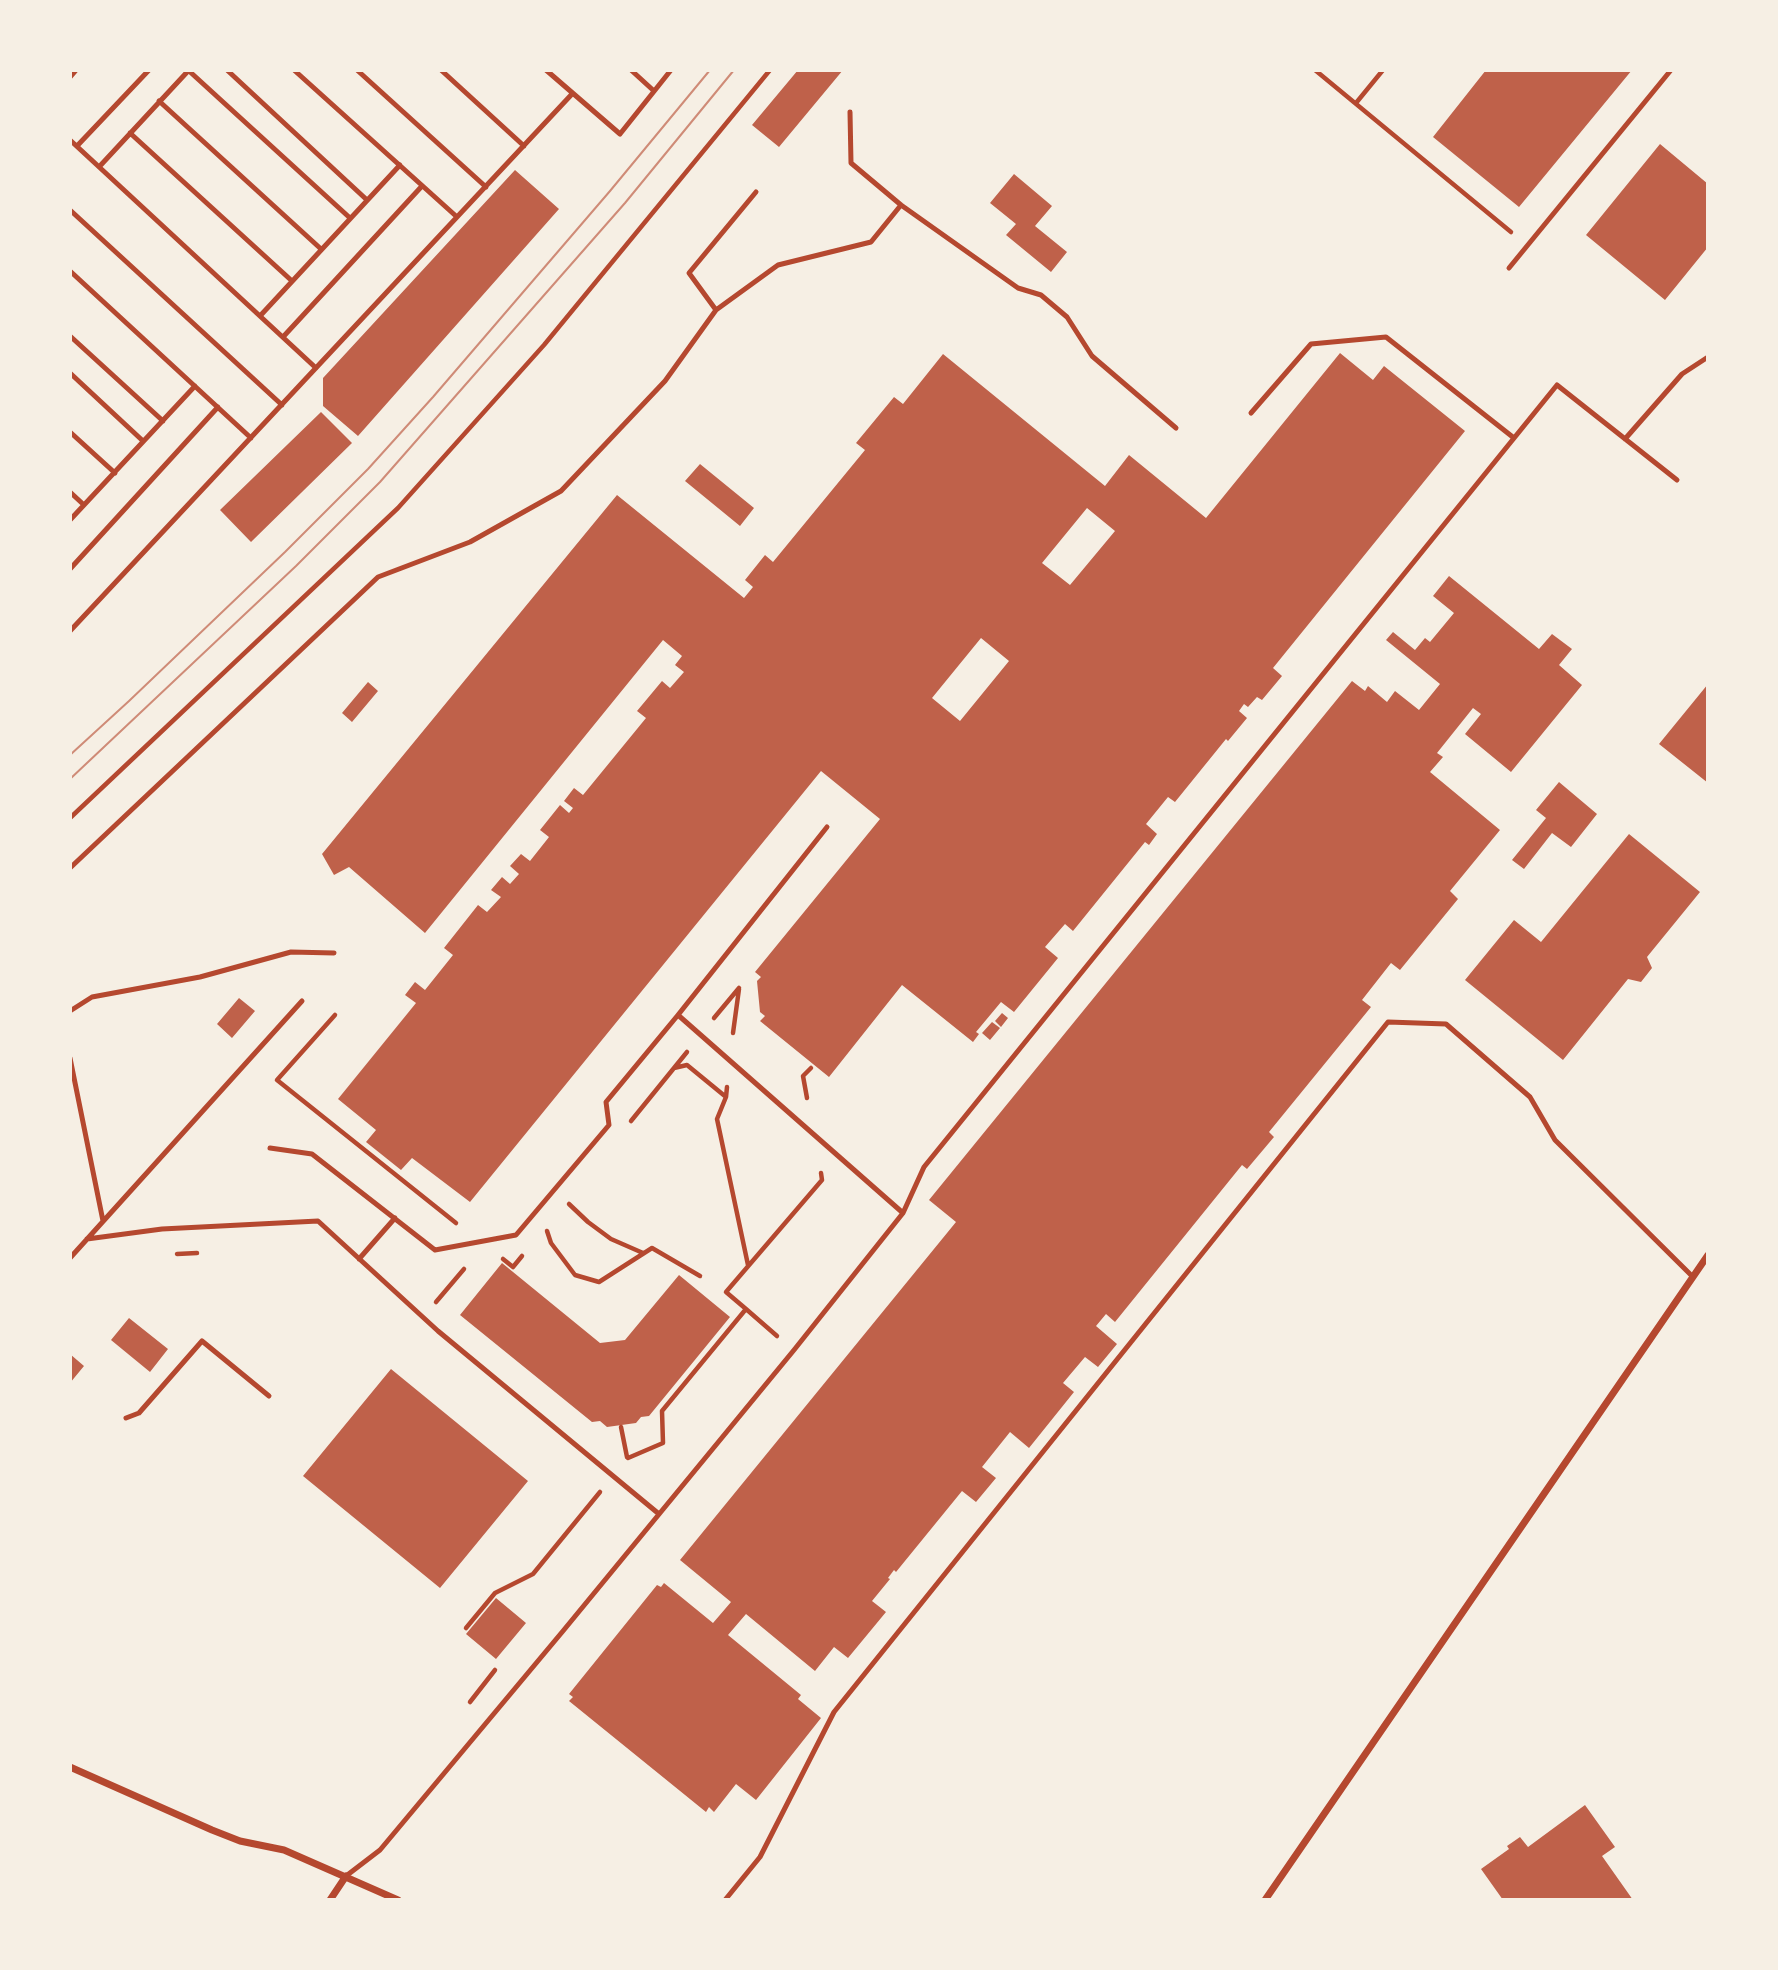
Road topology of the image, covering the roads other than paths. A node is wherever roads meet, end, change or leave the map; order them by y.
1 (76, 70) edge
2 (149, 70) edge
3 (188, 70) edge
4 (227, 70) edge
5 (294, 70) edge
6 (357, 70) edge
7 (441, 70) edge
8 (546, 70) edge
9 (631, 70) edge
10 (671, 70) edge
11 (1671, 70) edge
12 (70, 77) edge
13 (654, 91) junction
14 (572, 94) junction
15 (159, 101) junction
16 (850, 112) dead end
17 (130, 133) junction
18 (70, 140) edge
19 (77, 146) junction
20 (524, 146) junction
21 (400, 165) junction
22 (99, 167) junction
23 (422, 186) junction
24 (485, 187) junction
25 (756, 192) dead end
26 (367, 200) junction
27 (901, 205) junction
28 (70, 210) edge
29 (457, 217) junction
30 (350, 218) junction
31 (321, 249) junction
32 (1509, 268) dead end
33 (70, 271) edge
34 (292, 281) junction
35 (716, 310) junction
36 (260, 316) junction
37 (70, 336) edge
38 (283, 337) junction
39 (1708, 357) edge
40 (316, 368) junction
41 (70, 373) edge
42 (195, 386) junction
43 (282, 405) junction
44 (218, 407) junction
45 (1251, 413) dead end
46 (163, 421) junction
47 (1176, 428) dead end
48 (70, 432) edge
49 (251, 438) junction
50 (1514, 438) junction
51 (1625, 439) junction
52 (143, 441) junction
53 (115, 473) junction
54 (1677, 480) dead end
55 (70, 492) edge
56 (84, 505) junction
57 (70, 520) edge
58 (70, 569) edge
59 (70, 631) edge
60 (827, 827) dead end
61 (70, 868) edge
62 (334, 953) dead end
63 (302, 1001) dead end
64 (70, 1011) edge
65 (678, 1015) junction
66 (70, 1058) edge
67 (270, 1149) dead end
68 (902, 1213) junction
69 (395, 1219) junction
70 (103, 1221) junction
71 (87, 1239) junction
72 (1708, 1255) edge
73 (70, 1258) edge
74 (359, 1259) junction
75 (1693, 1277) junction
76 (269, 1396) dead end
77 (126, 1418) dead end
78 (659, 1514) junction
79 (70, 1767) edge
80 (346, 1877) junction
81 (330, 1900) edge
82 (398, 1900) edge
83 (725, 1900) edge
84 (1265, 1900) edge

1 - 12 lane
2 - 19 lane
3 - 15 lane
3 - 30 lane
4 - 26 lane
5 - 21 lane
6 - 24 lane
7 - 20 lane
8 - 14 lane
9 - 13 lane
10 - 13 lane
11 - 32 lane
13 - 14 lane
14 - 20 lane
15 - 17 lane
15 - 31 lane
16 - 27 lane
17 - 22 lane
17 - 34 lane
18 - 19 lane
19 - 22 lane
20 - 24 lane
21 - 23 lane
21 - 26 lane
22 - 36 lane
23 - 29 lane
23 - 38 lane
24 - 29 lane
25 - 35 lane
26 - 30 lane
27 - 35 lane
27 - 47 lane
28 - 43 lane
29 - 40 lane
30 - 31 lane
31 - 34 lane
33 - 42 lane
34 - 36 lane
35 - 61 lane
36 - 38 lane
37 - 46 lane
38 - 40 lane
39 - 51 lane
40 - 43 lane
41 - 52 lane
42 - 44 lane
42 - 46 lane
43 - 49 lane
44 - 49 lane
44 - 58 lane
45 - 50 lane
46 - 52 lane
48 - 53 lane
49 - 59 lane
50 - 51 lane
50 - 68 lane
51 - 54 lane
52 - 53 lane
53 - 56 lane
55 - 56 lane
56 - 57 lane
60 - 65 lane
62 - 64 lane
63 - 70 lane
65 - 68 lane
65 - 69 lane
66 - 70 lane
67 - 69 lane
68 - 78 lane
69 - 74 lane
70 - 71 lane
71 - 73 lane
71 - 74 lane
72 - 75 street
74 - 78 lane
75 - 83 lane
75 - 84 street
76 - 77 lane
78 - 80 lane
79 - 80 street
80 - 81 street
80 - 82 street

